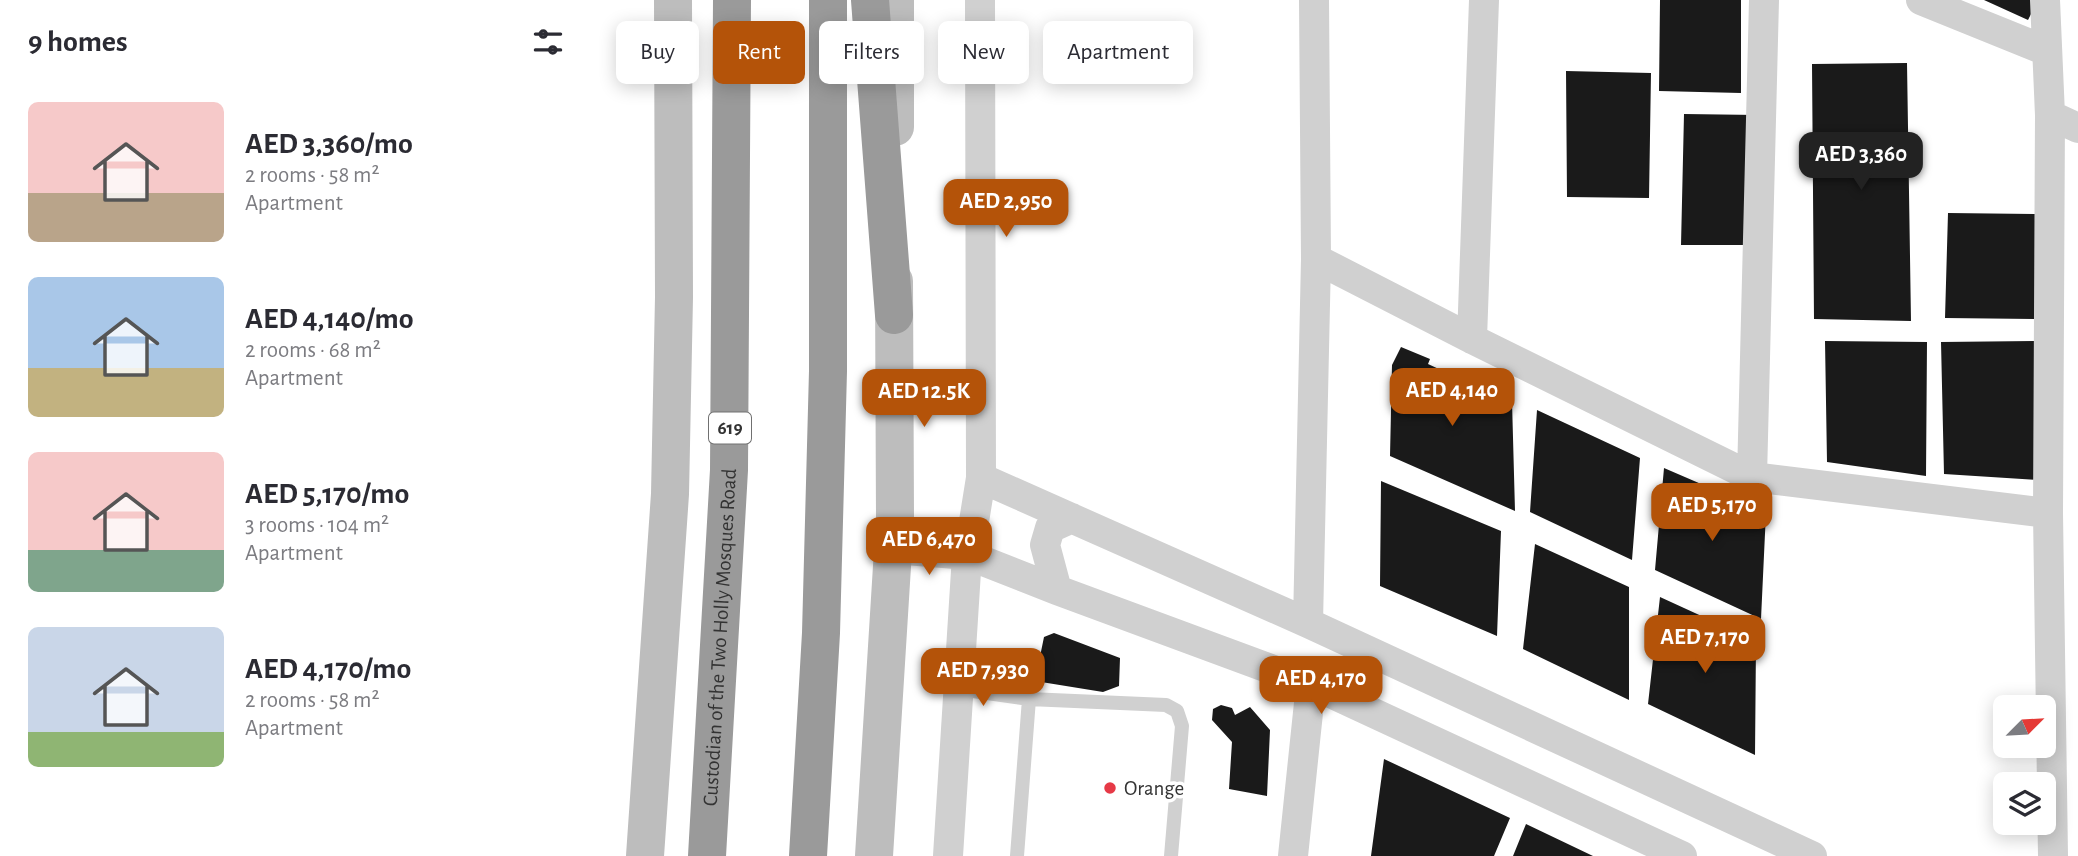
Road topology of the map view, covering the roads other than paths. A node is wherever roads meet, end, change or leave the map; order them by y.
1 (673, 0) edge
2 (732, 0) edge
3 (828, 0) edge
4 (870, 0) edge
5 (895, 0) edge
6 (980, 0) edge
7 (1314, 0) edge
8 (1485, 0) edge
9 (1764, 0) edge
10 (1921, 0) edge
11 (2045, 0) edge
12 (2047, 51) junction
13 (2050, 115) junction
14 (2078, 128) edge
15 (1316, 259) junction
16 (894, 315) junction
17 (1472, 339) junction
18 (1752, 477) junction
19 (981, 478) junction
20 (2048, 513) junction
21 (1072, 518) junction
22 (893, 549) junction
23 (968, 555) junction
24 (1057, 590) junction
25 (1308, 622) junction
26 (1311, 684) junction
27 (959, 689) junction
28 (1029, 699) junction
29 (1755, 844) edge
30 (645, 856) edge
31 (707, 856) edge
32 (808, 856) edge
33 (874, 856) edge
34 (948, 856) edge
35 (1017, 856) edge
36 (1171, 856) edge
37 (1293, 856) edge
38 (1682, 856) edge
39 (1812, 856) edge
40 (2053, 856) edge

1 - 30 main road
2 - 31 highway, Custodian of the Two Holly Mosques Road / 619
3 - 32 highway
4 - 16 highway
5 - 16 main road
6 - 19 street
7 - 15 street
8 - 17 street
9 - 18 street
10 - 12 street
11 - 12 street
12 - 13 street
13 - 14 street
13 - 20 street
15 - 17 street
15 - 25 street
16 - 22 main road
17 - 18 street
18 - 20 street
19 - 21 street
19 - 23 street
20 - 40 street
21 - 24 street
21 - 25 street
22 - 23 street
22 - 33 main road
23 - 24 street
23 - 27 street
24 - 26 street
25 - 29 street
26 - 37 street
26 - 38 street
27 - 28 lane
27 - 34 street
28 - 35 lane
28 - 36 lane
29 - 39 street

